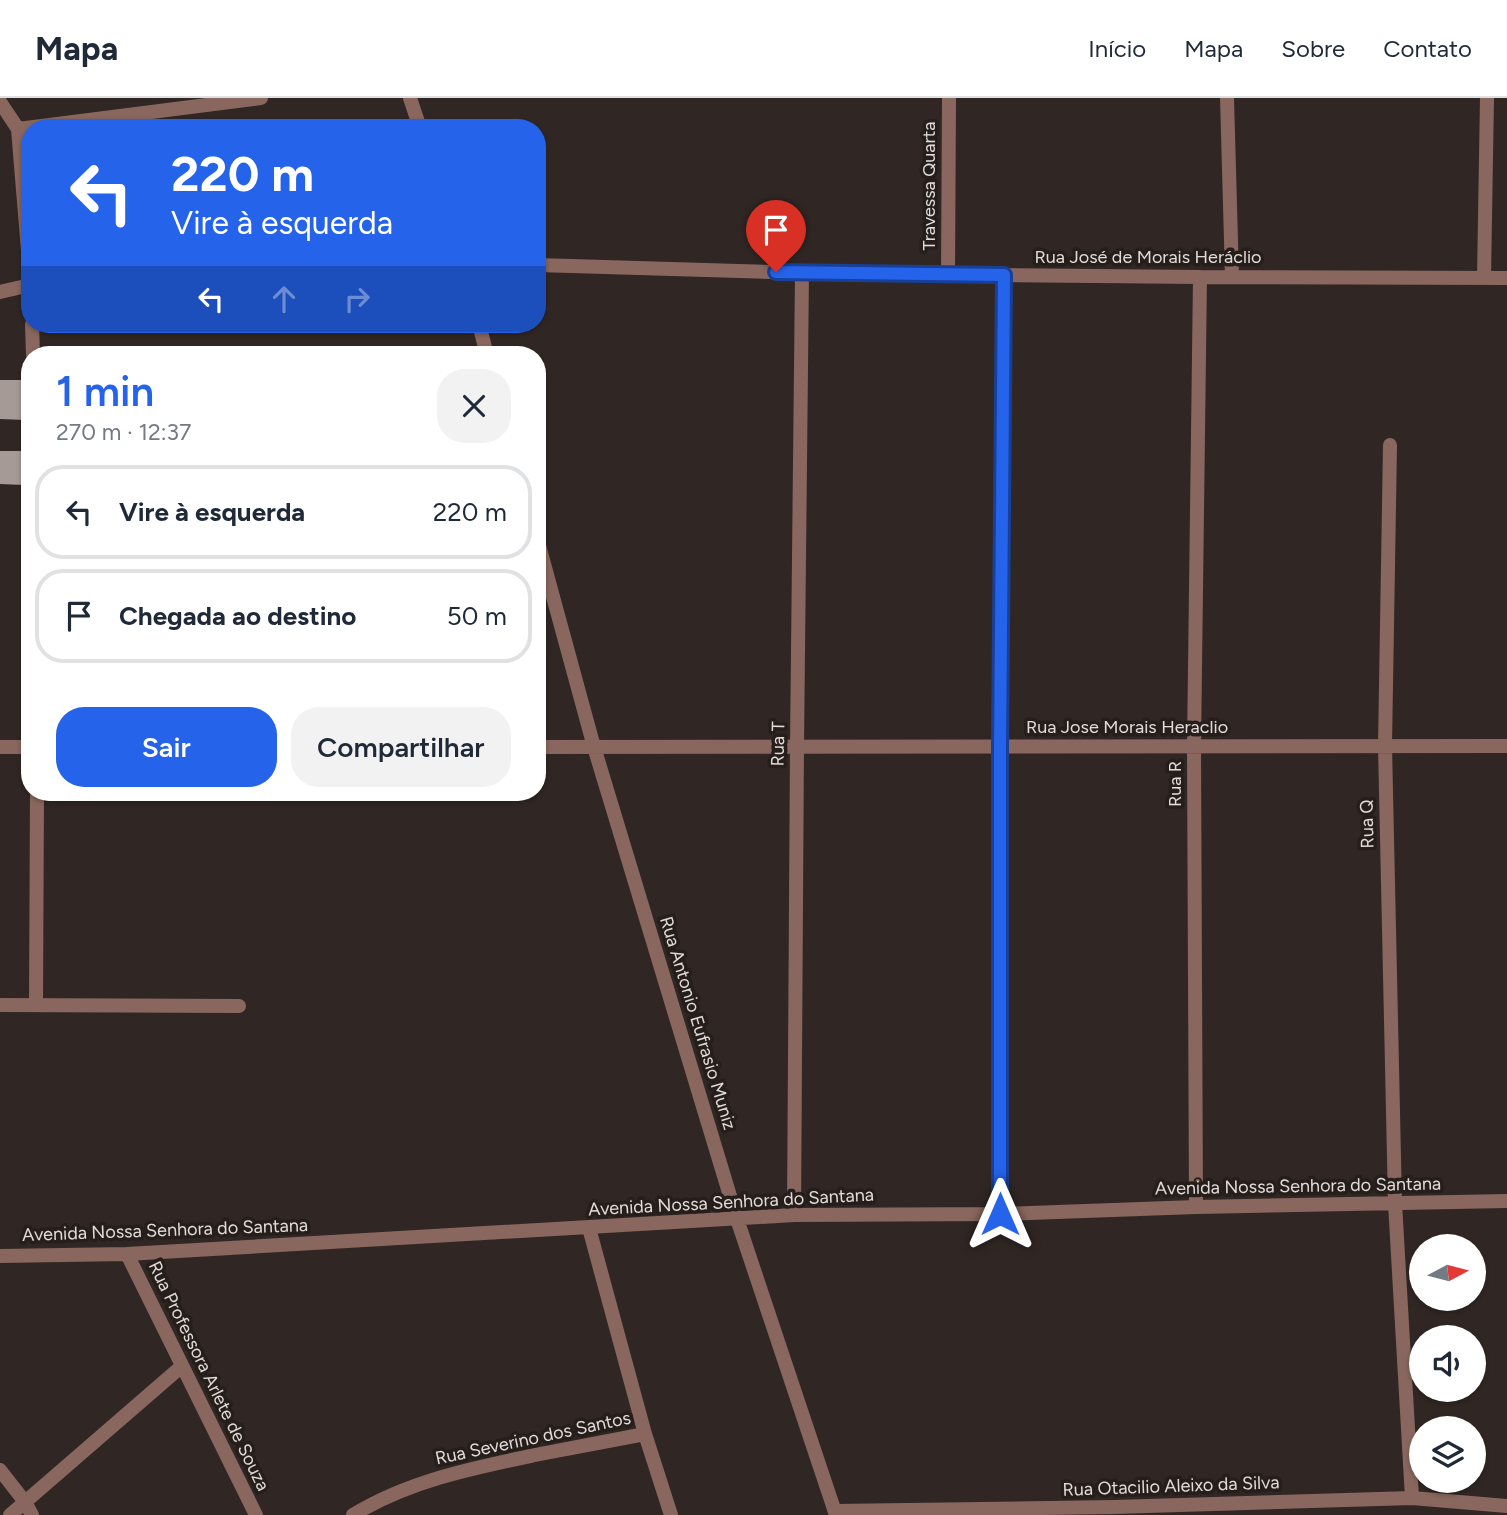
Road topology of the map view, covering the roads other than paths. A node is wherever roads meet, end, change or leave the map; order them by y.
1 (261, 98) edge
2 (410, 98) edge
3 (949, 98) edge
4 (1227, 98) edge
5 (1488, 98) edge
6 (0, 102) edge
7 (190, 103) edge
8 (91, 119) edge
9 (417, 119) edge
10 (18, 129) junction
11 (21, 129) edge
12 (21, 166) edge
13 (546, 265) edge
14 (803, 273) junction
15 (948, 275) junction
16 (1004, 275) junction
17 (1232, 276) junction
18 (1200, 278) junction
19 (1484, 278) junction
20 (1507, 278) edge
21 (21, 287) edge
22 (0, 292) edge
23 (1390, 445) dead end
24 (546, 571) edge
25 (1194, 746) junction
26 (1385, 746) junction
27 (1507, 746) edge
28 (0, 747) edge
29 (21, 747) edge
30 (546, 747) edge
31 (594, 747) junction
32 (797, 747) junction
33 (1000, 747) junction
34 (37, 801) edge
35 (36, 1004) junction
36 (0, 1005) edge
37 (239, 1006) dead end
38 (1507, 1201) edge
39 (1395, 1203) junction
40 (1196, 1207) junction
41 (1000, 1214) junction
42 (794, 1215) junction
43 (737, 1219) junction
44 (589, 1228) junction
45 (127, 1254) junction
46 (0, 1256) edge
47 (182, 1366) junction
48 (645, 1434) junction
49 (0, 1470) edge
50 (1412, 1498) junction
51 (1507, 1508) edge
52 (29, 1509) edge
53 (1115, 1511) edge
54 (836, 1513) edge
55 (10, 1515) edge
56 (256, 1515) edge
57 (353, 1515) edge
58 (671, 1515) edge
59 (1503, 1515) edge

1 - 7 street
2 - 9 street
3 - 15 street, Travessa Quarta
4 - 17 street
5 - 19 street
6 - 10 street
7 - 8 street
10 - 11 street
10 - 12 street
13 - 14 street, Rua José de Morais Heráclio
14 - 15 street, Rua José de Morais Heráclio
14 - 32 street, Rua T
15 - 16 street, Rua José de Morais Heráclio
16 - 18 street, Rua José de Morais Heráclio
16 - 33 street
17 - 18 street, Rua José de Morais Heráclio
17 - 19 street, Rua José de Morais Heráclio
18 - 25 street, Rua R
19 - 20 street, Rua José de Morais Heráclio
21 - 22 street
23 - 26 street, Rua Q
24 - 31 street, Rua Antonio Eufrasio Muniz
25 - 26 street, Rua Jose Morais Heraclio
25 - 33 street, Rua Jose Morais Heraclio
25 - 40 street, Rua R
26 - 27 street, Rua Jose Morais Heraclio
26 - 39 street, Rua Q
28 - 29 street
30 - 31 street, Rua Jose Morais Heraclio
31 - 32 street, Rua Jose Morais Heraclio
31 - 43 street, Rua Antonio Eufrasio Muniz
32 - 33 street, Rua Jose Morais Heraclio
32 - 42 street, Rua T
33 - 41 street
34 - 35 street
35 - 36 street
35 - 37 street
38 - 39 street, Avenida Nossa Senhora do Santana
39 - 40 street, Avenida Nossa Senhora do Santana
39 - 50 street, Rua Q
40 - 41 street, Avenida Nossa Senhora do Santana
41 - 42 street, Avenida Nossa Senhora do Santana
42 - 43 street, Avenida Nossa Senhora do Santana
43 - 44 street, Avenida Nossa Senhora do Santana
43 - 54 street, Rua Antonio Eufrasio Muniz
44 - 45 street, Avenida Nossa Senhora do Santana
44 - 48 street
45 - 46 street, Avenida Nossa Senhora do Santana
45 - 47 street, Rua Professora Arlete de Souza
47 - 52 street
47 - 56 street, Rua Professora Arlete de Souza
48 - 57 street, Rua Severino dos Santos
48 - 58 street
49 - 52 street
50 - 51 street, Rua Otacilio Aleixo da Silva
50 - 53 street, Rua Otacilio Aleixo da Silva
51 - 59 street
52 - 55 street
53 - 54 street, Rua Otacilio Aleixo da Silva

